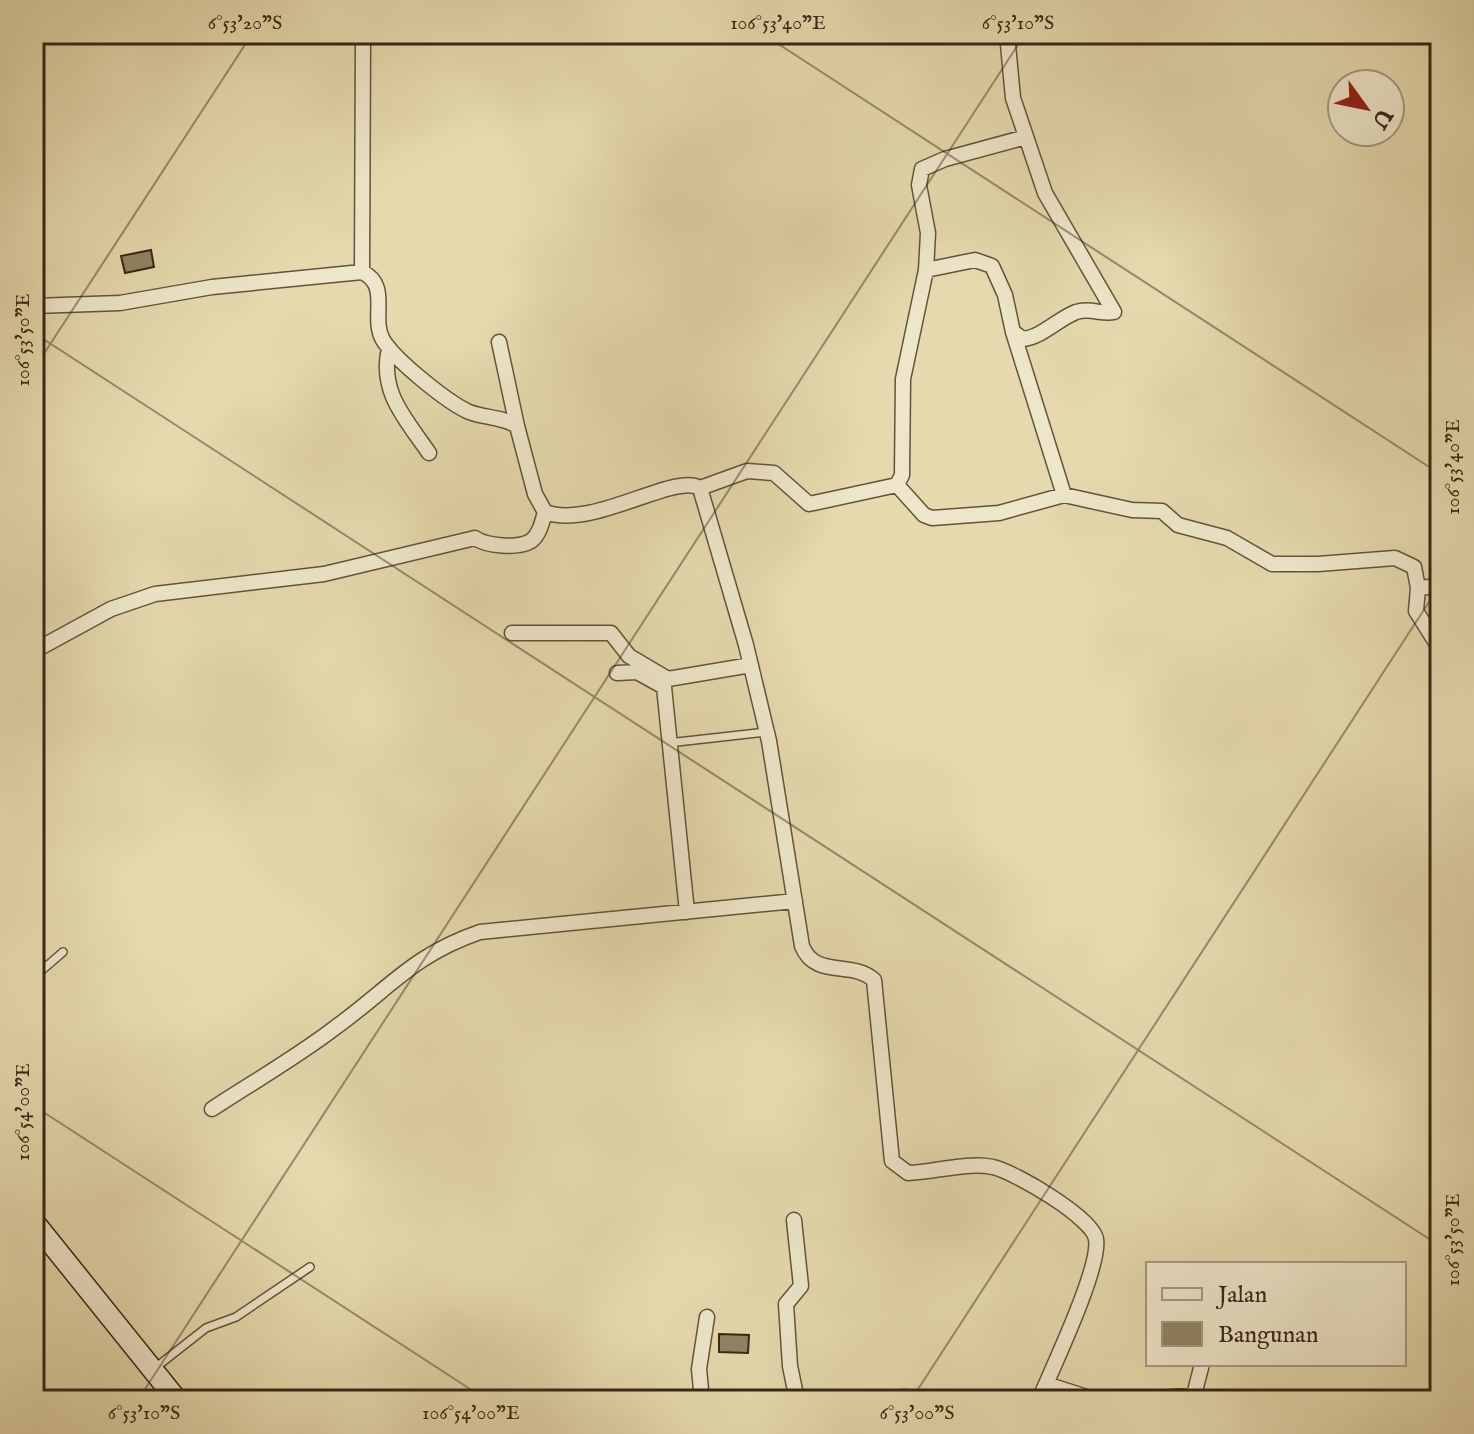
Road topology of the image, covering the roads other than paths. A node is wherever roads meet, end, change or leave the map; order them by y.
1 (363, 34) edge
2 (1007, 34) edge
3 (1026, 137) junction
4 (926, 270) junction
5 (362, 272) junction
6 (34, 306) edge
7 (1013, 332) junction
8 (499, 342) dead end
9 (389, 348) junction
10 (517, 426) junction
11 (429, 453) dead end
12 (897, 485) junction
13 (700, 488) junction
14 (1064, 495) junction
15 (545, 512) junction
16 (1440, 586) edge
17 (1418, 588) junction
18 (512, 633) dead end
19 (1440, 649) edge
20 (34, 651) edge
21 (751, 665) junction
22 (617, 673) dead end
23 (763, 733) junction
24 (677, 742) dead end
25 (795, 901) junction
26 (687, 912) junction
27 (63, 952) dead end
28 (34, 977) edge
29 (212, 1109) dead end
30 (794, 1220) dead end
31 (34, 1222) edge
32 (310, 1267) dead end
33 (707, 1317) dead end
34 (1202, 1366) edge
35 (153, 1369) junction
36 (1046, 1384) junction
37 (906, 1397) dead end
38 (1194, 1398) edge
39 (177, 1400) edge
40 (702, 1400) edge
41 (797, 1400) edge
42 (866, 1400) edge
43 (1039, 1400) edge
44 (1096, 1400) edge
45 (1138, 1400) edge

1 - 5 street
2 - 3 street
3 - 4 street
3 - 7 street
4 - 7 street
4 - 12 street
5 - 6 street
5 - 9 street
7 - 14 street
8 - 10 street
9 - 10 street
9 - 11 street
10 - 15 street
12 - 13 street
12 - 14 street
13 - 15 street
13 - 21 street
14 - 17 street
15 - 20 street
16 - 17 street
17 - 19 street
18 - 21 street
21 - 23 street
22 - 26 street
23 - 24 lane
23 - 25 street
25 - 26 street
25 - 36 street
26 - 29 street
27 - 28 lane
30 - 41 street
31 - 35 street
32 - 35 lane
33 - 40 street
34 - 38 street
35 - 39 street
36 - 43 street
36 - 44 street
37 - 42 street
38 - 45 street

